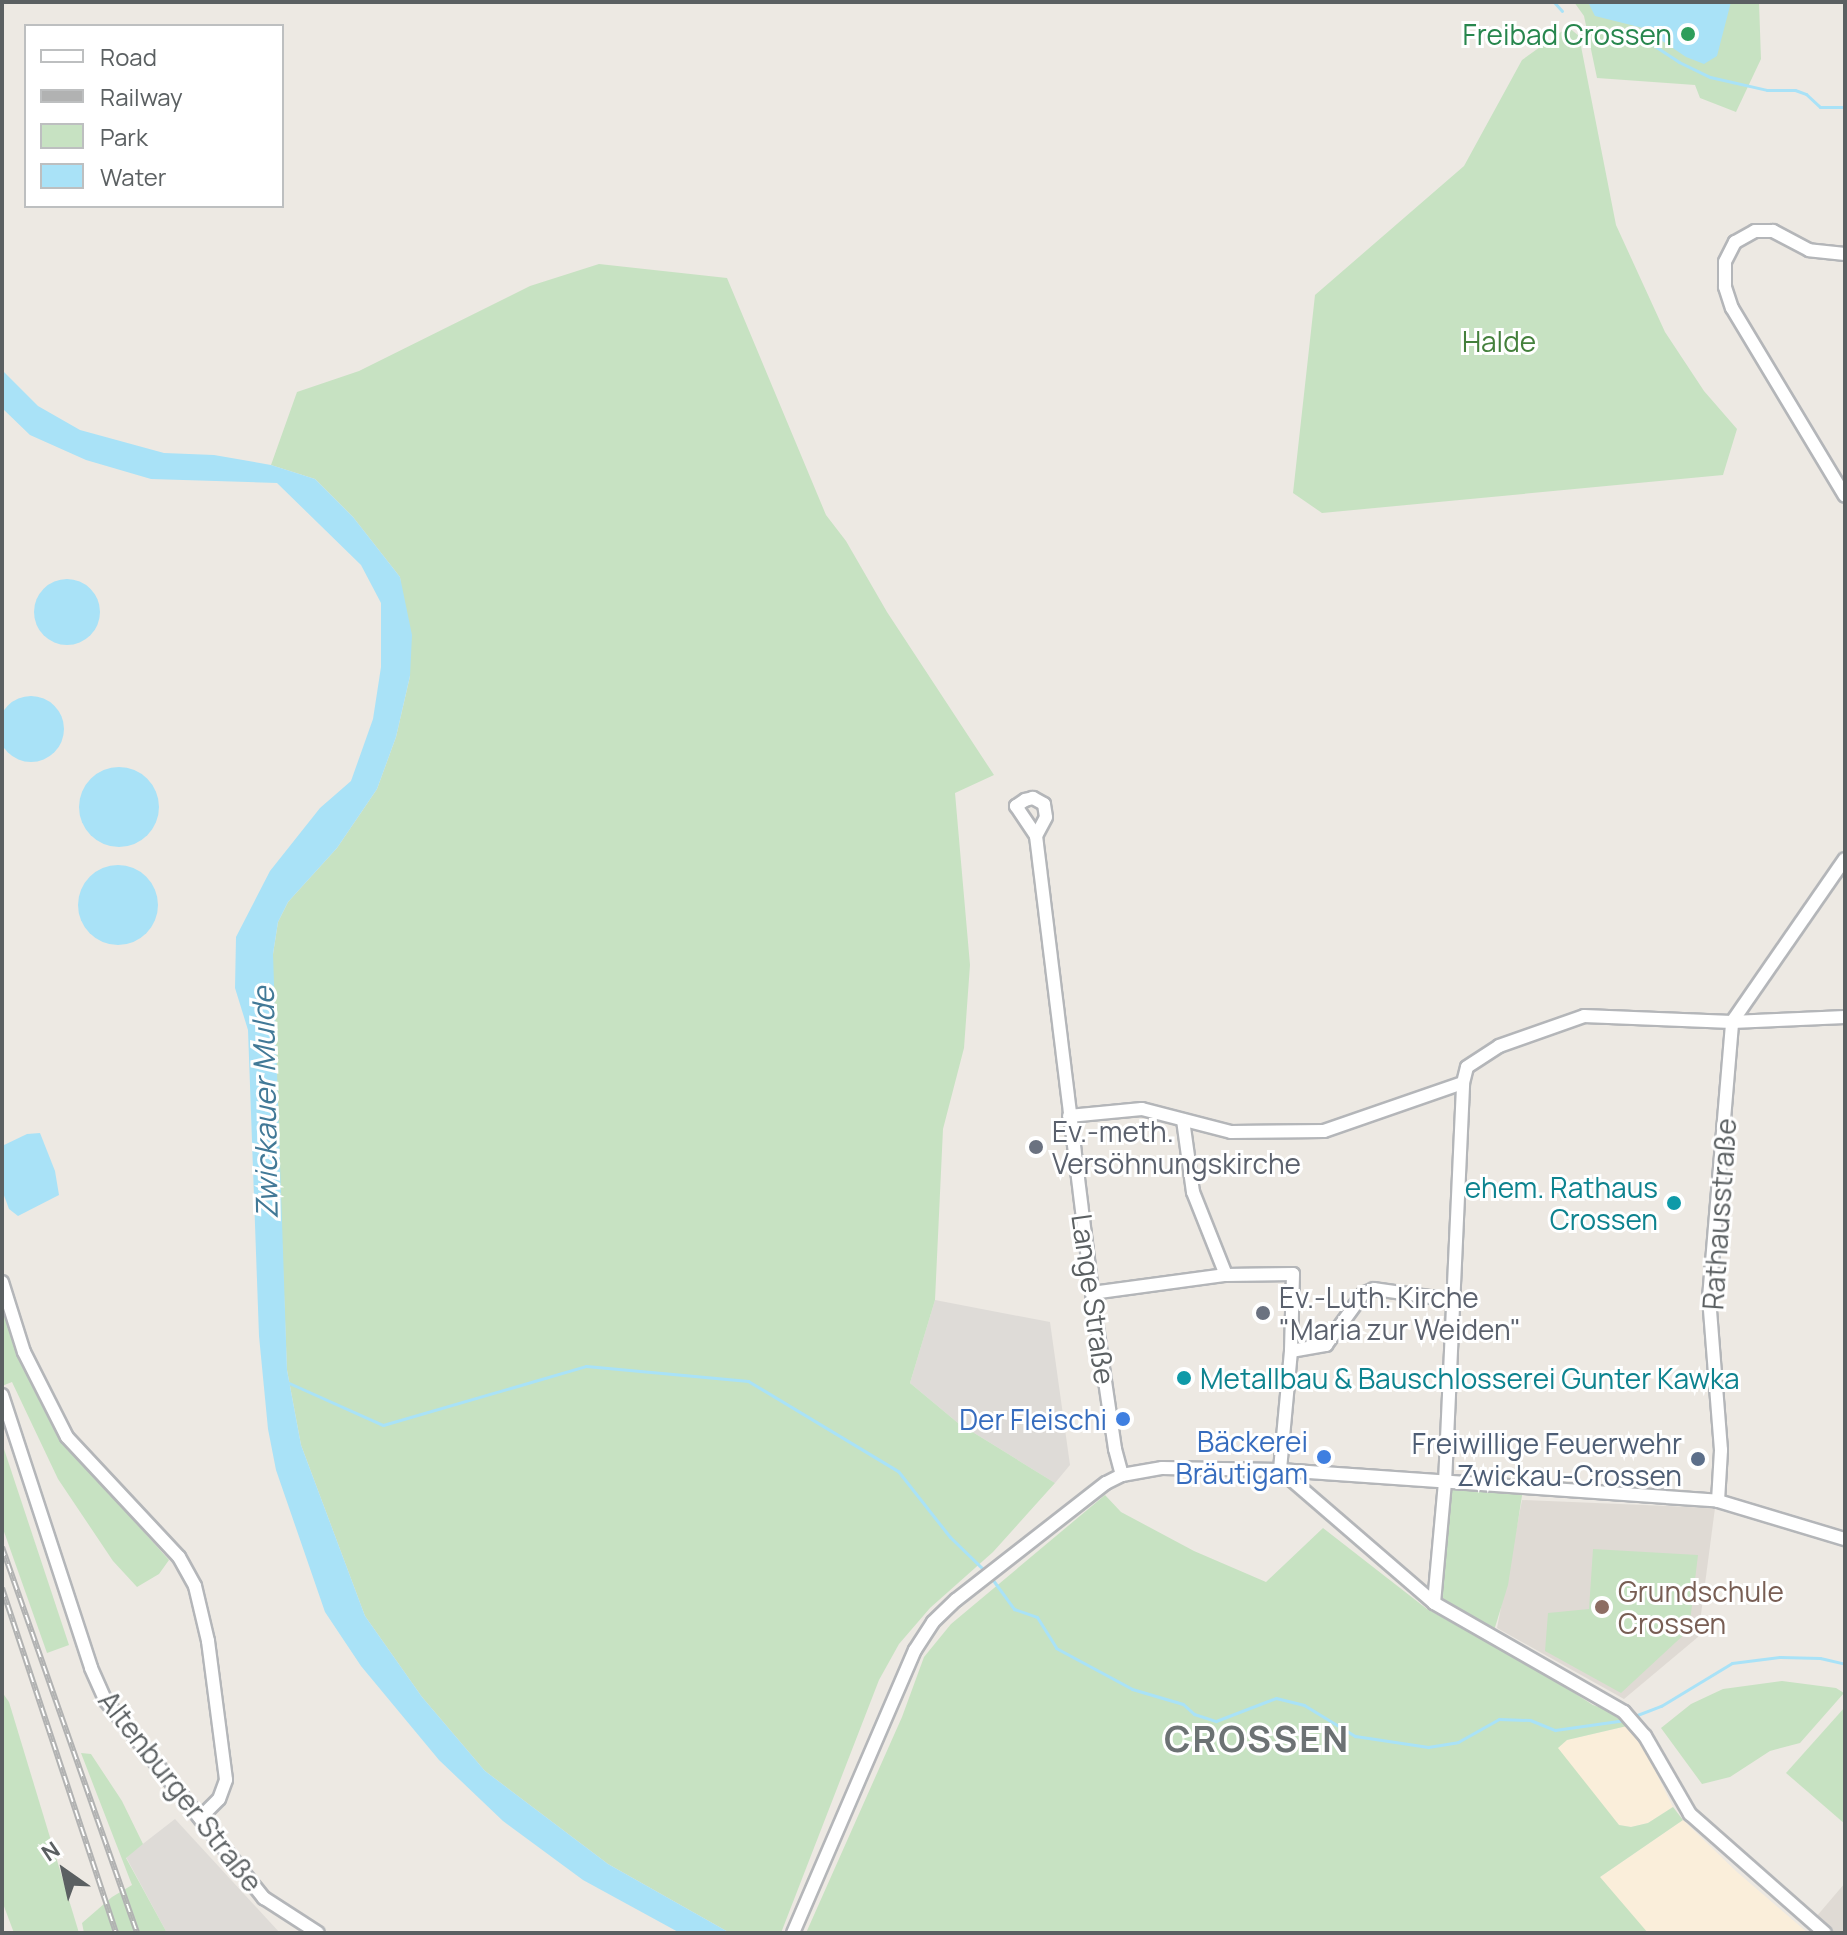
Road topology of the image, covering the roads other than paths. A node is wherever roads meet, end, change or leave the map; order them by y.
1 (1845, 254) edge
2 (1845, 496) edge
3 (1036, 836) dead end
4 (1845, 859) edge
5 (1845, 1017) edge
6 (1732, 1022) junction
7 (1463, 1083) junction
8 (1069, 1116) junction
9 (1183, 1120) junction
10 (1226, 1275) junction
11 (2, 1282) edge
12 (1092, 1293) junction
13 (1451, 1300) junction
14 (1291, 1351) junction
15 (2, 1395) edge
16 (1280, 1470) junction
17 (1122, 1475) junction
18 (1445, 1483) junction
19 (1718, 1501) junction
20 (1845, 1539) edge
21 (1434, 1603) junction
22 (200, 1818) junction
23 (318, 1933) edge
24 (793, 1933) edge
25 (1825, 1933) edge

1 - 2 street
3 - 8 street, Lange Straße
4 - 6 street
5 - 6 street
6 - 7 street
6 - 19 street, Rathausstraße
7 - 9 street
7 - 13 street
8 - 9 street
8 - 12 street, Lange Straße
9 - 10 street
10 - 12 street
10 - 14 street
11 - 22 street
12 - 17 street, Lange Straße
13 - 14 street
13 - 18 street
14 - 16 street
15 - 22 street, Altenburger Straße
16 - 17 street
16 - 18 street
16 - 21 street
17 - 24 street
18 - 19 street
18 - 21 street
19 - 20 street
21 - 25 street
22 - 23 street, Altenburger Straße

